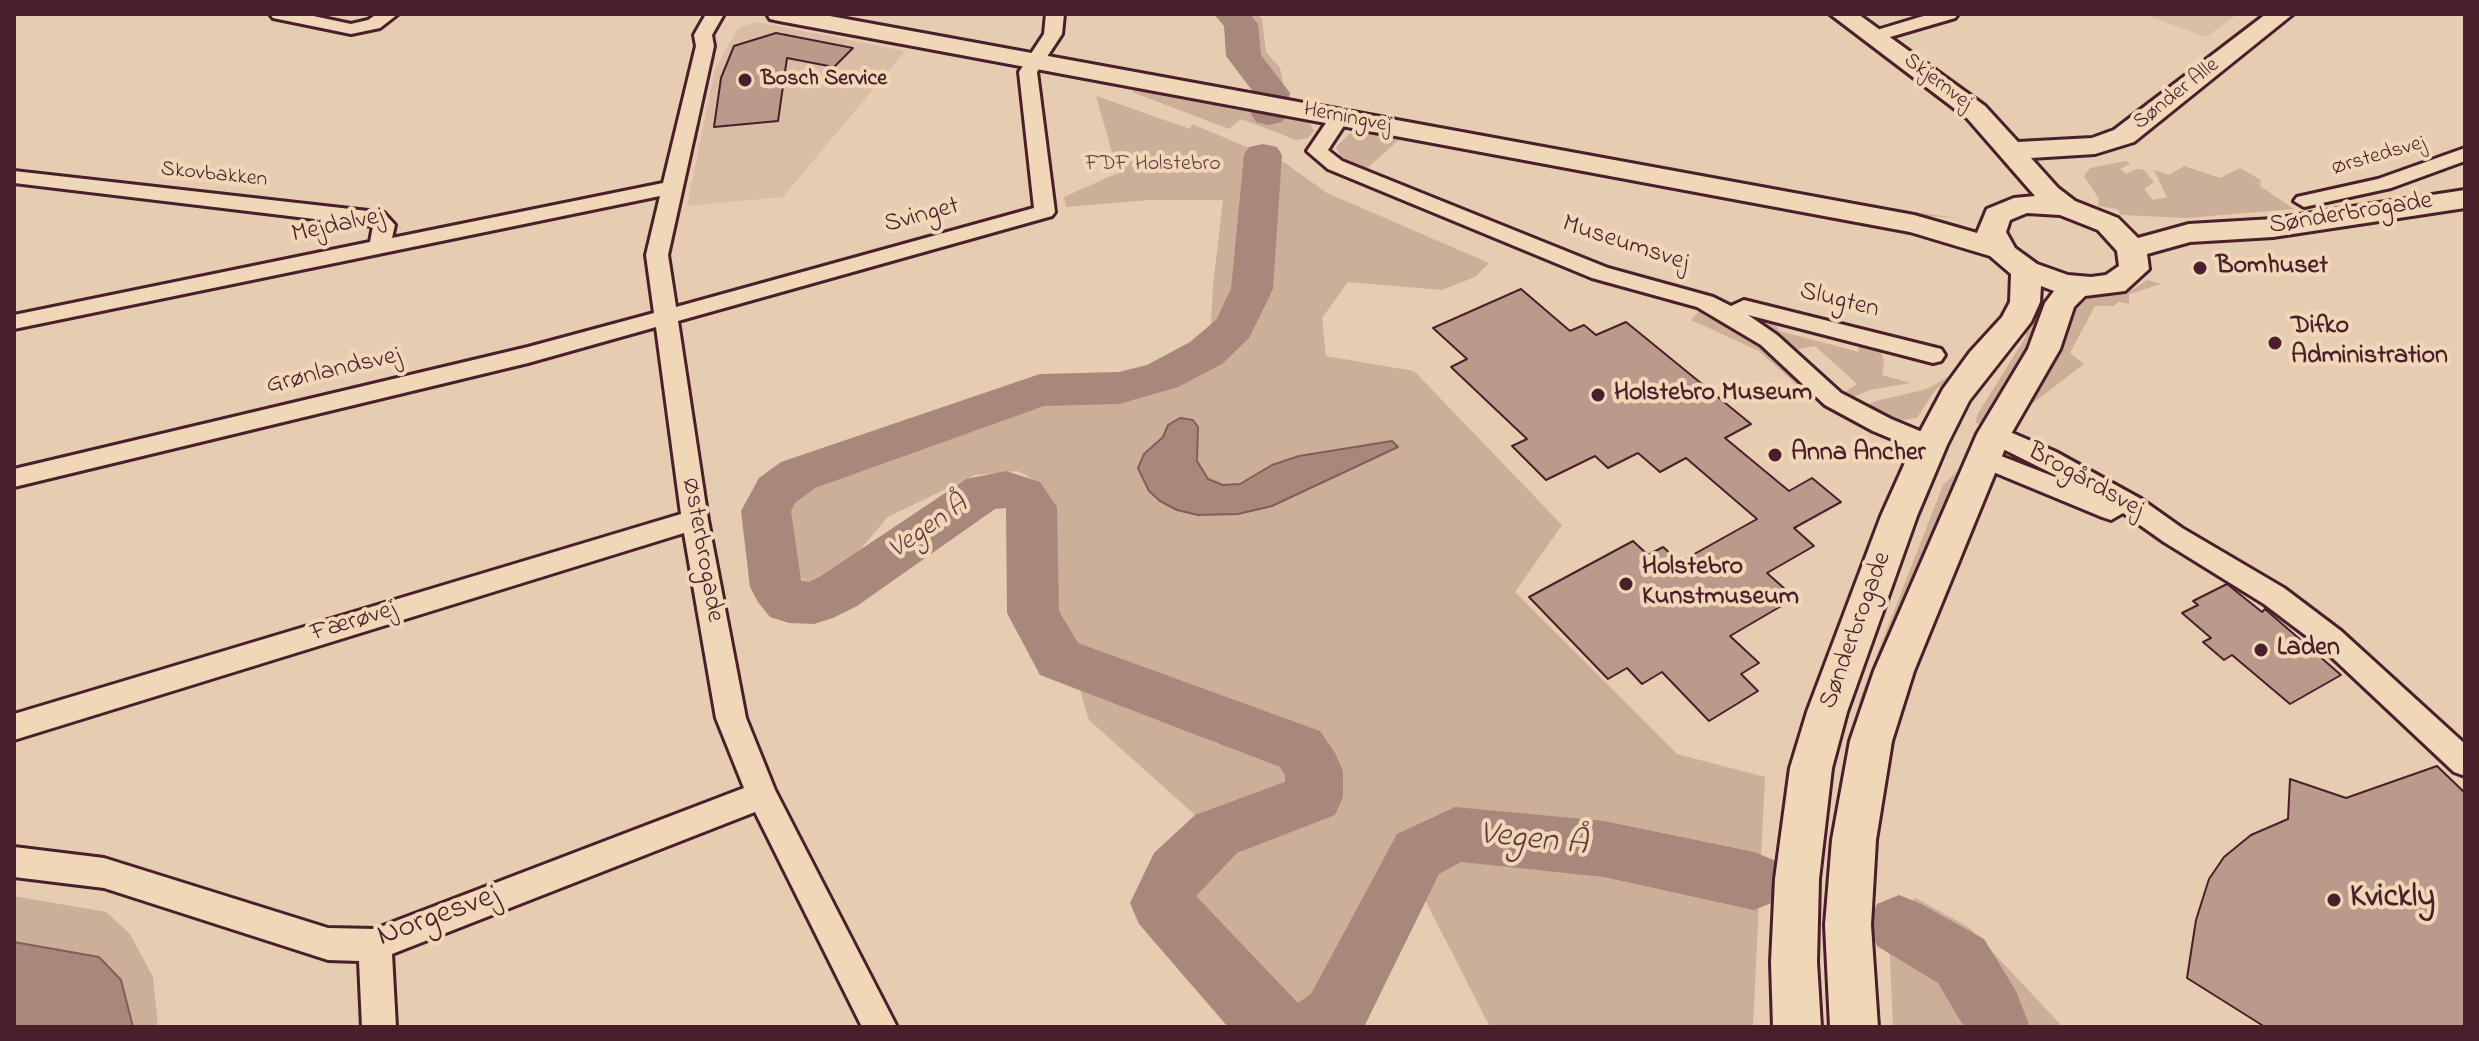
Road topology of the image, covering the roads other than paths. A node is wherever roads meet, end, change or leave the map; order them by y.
1 (279, 14) edge
2 (389, 14) edge
3 (715, 14) edge
4 (734, 14) edge
5 (779, 14) edge
6 (1055, 14) edge
7 (1842, 14) edge
8 (1949, 14) edge
9 (2281, 14) edge
10 (1873, 37) junction
11 (705, 46) junction
12 (1036, 62) junction
13 (1339, 118) junction
14 (2465, 154) edge
15 (2016, 158) junction
16 (14, 177) edge
17 (673, 187) junction
18 (2465, 199) edge
19 (2304, 201) dead end
20 (2065, 207) junction
21 (2105, 221) junction
22 (2006, 223) junction
23 (2189, 233) junction
24 (380, 247) junction
25 (2131, 262) junction
26 (2026, 271) junction
27 (2078, 286) junction
28 (1733, 316) junction
29 (665, 317) junction
30 (14, 322) edge
31 (2015, 322) junction
32 (1933, 355) dead end
33 (1930, 445) junction
34 (1981, 445) junction
35 (14, 478) edge
36 (695, 520) junction
37 (1865, 607) junction
38 (14, 727) edge
39 (2465, 763) edge
40 (762, 795) junction
41 (14, 862) edge
42 (375, 945) junction
43 (379, 1027) edge
44 (880, 1027) edge
45 (1797, 1027) edge
46 (1854, 1027) edge

1 - 2 street
3 - 11 street, Østerbrogade
4 - 11 street
5 - 12 street, Herningvej
6 - 12 street
7 - 10 street, Skjernvej
8 - 10 street
9 - 15 street, Sønder Alle
10 - 15 street, Skjernvej
11 - 17 street, Østerbrogade
12 - 13 street, Herningvej
12 - 29 street, Svinget
13 - 22 street, Herningvej
13 - 28 street, Museumsvej
14 - 19 street, Ørstedsvej
15 - 20 street, Skjernvej
15 - 22 street
16 - 24 street, Skovbakken
17 - 24 street, Mejdalvej
17 - 29 street, Østerbrogade
18 - 23 street, Sønderbrogade
20 - 21 street, Sønderbrogade
20 - 22 street
21 - 23 street, Sønderbrogade
21 - 25 street
22 - 26 street
23 - 25 street, Sønderbrogade
24 - 30 street, Mejdalvej
25 - 27 street, Sønderbrogade
26 - 27 street
26 - 31 street, Sønderbrogade
27 - 34 street, Sønderbrogade
28 - 32 street, Slugten
28 - 33 street, Museumsvej
29 - 35 street, Grønlandsvej
29 - 36 street, Østerbrogade
31 - 33 street, Sønderbrogade
31 - 34 street
33 - 37 street, Sønderbrogade
34 - 37 street
34 - 39 street, Brogårdsvej
34 - 46 street, Sønderbrogade
36 - 38 street, Færøvej
36 - 40 street, Østerbrogade
37 - 45 street, Sønderbrogade
40 - 42 street, Norgesvej
40 - 44 street, Østerbrogade
41 - 42 street, Norgesvej
42 - 43 street

